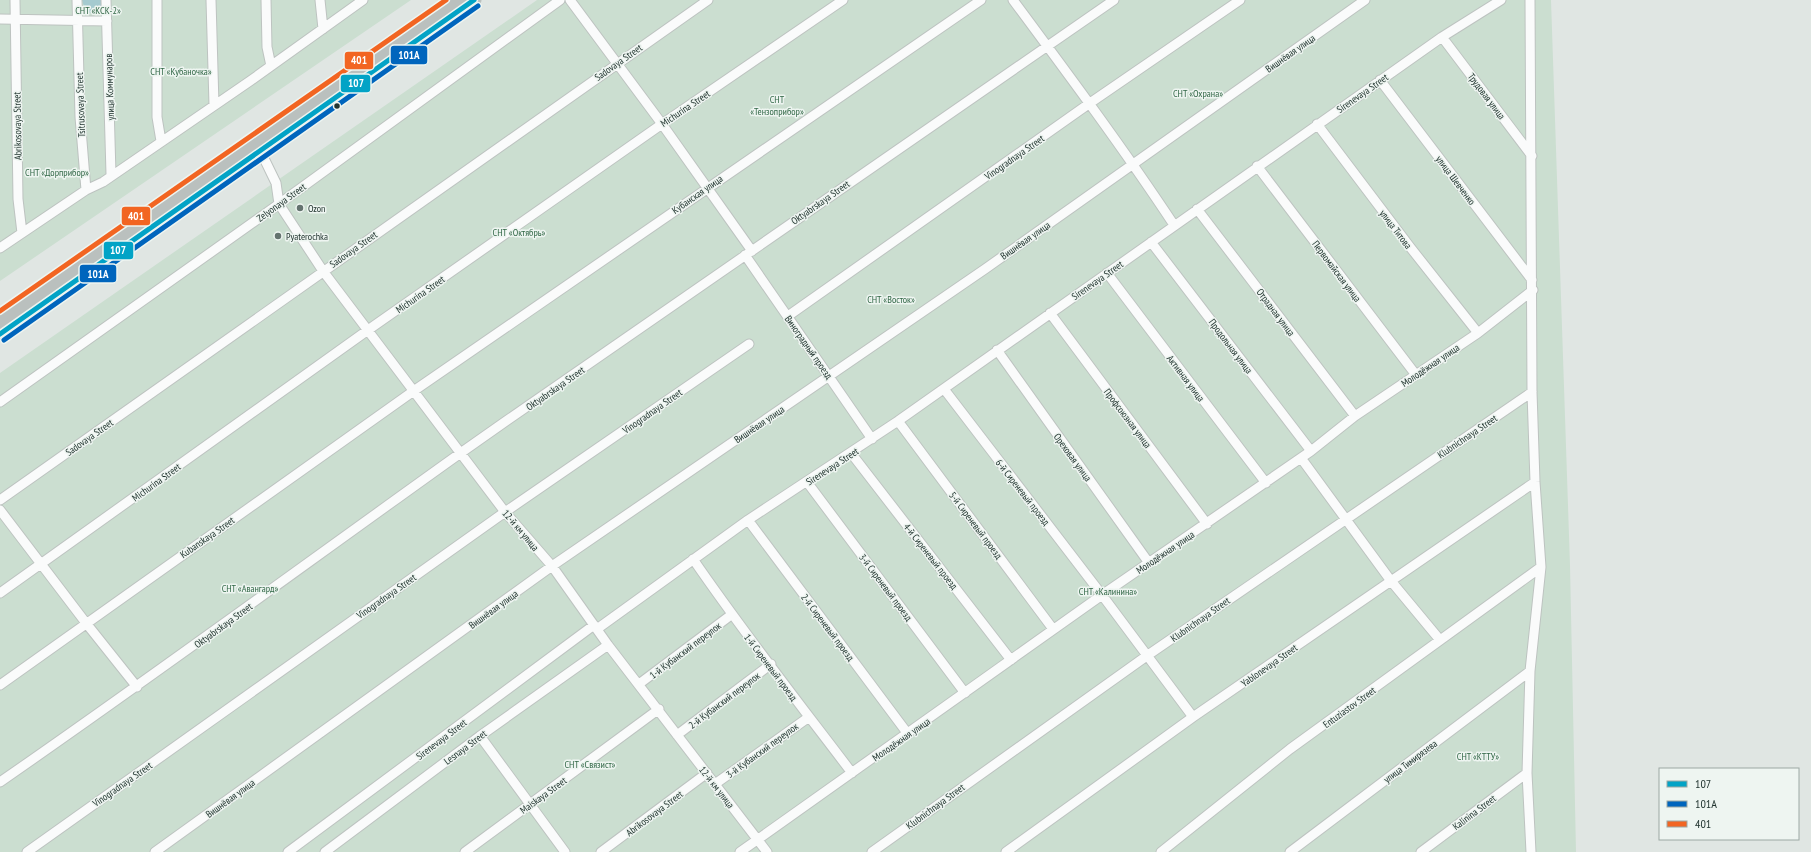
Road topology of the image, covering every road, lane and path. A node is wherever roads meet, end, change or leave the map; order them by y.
1 (15, 0) edge
2 (77, 0) edge
3 (106, 0) edge
4 (157, 0) edge
5 (211, 0) edge
6 (266, 0) edge
7 (320, 0) edge
8 (363, 0) edge
9 (458, 0) edge
10 (474, 0) edge
11 (560, 0) edge
12 (570, 0) edge
13 (708, 0) edge
14 (843, 0) edge
15 (981, 0) edge
16 (1013, 0) edge
17 (1114, 0) edge
18 (1240, 0) edge
19 (1365, 0) edge
20 (1501, 0) edge
21 (1530, 0) edge
22 (0, 19) edge
23 (78, 19) junction
24 (16, 20) junction
25 (107, 21) junction
26 (323, 29) junction
27 (1442, 36) junction
28 (1047, 46) junction
29 (617, 63) junction
30 (272, 66) junction
31 (1380, 80) junction
32 (1090, 103) junction
33 (214, 105) junction
34 (662, 124) junction
35 (1317, 124) junction
36 (161, 141) junction
37 (257, 146) junction
38 (1532, 156) junction
39 (1133, 163) junction
40 (1257, 166) junction
41 (111, 174) junction
42 (707, 188) junction
43 (86, 190) junction
44 (279, 204) junction
45 (1197, 209) junction
46 (1174, 225) junction
47 (22, 233) junction
48 (1151, 242) junction
49 (0, 248) edge
50 (748, 253) junction
51 (323, 270) junction
52 (1107, 273) junction
53 (1532, 280) junction
54 (1533, 290) junction
55 (1050, 313) junction
56 (788, 316) junction
57 (0, 320) edge
58 (368, 330) junction
59 (1478, 333) junction
60 (0, 334) edge
61 (748, 344) dead end
62 (997, 350) junction
63 (1416, 375) junction
64 (830, 376) junction
65 (944, 389) junction
66 (415, 390) junction
67 (1532, 392) junction
68 (0, 402) edge
69 (1355, 416) junction
70 (898, 421) junction
71 (872, 439) junction
72 (1311, 451) junction
73 (462, 453) junction
74 (851, 453) junction
75 (1301, 458) junction
76 (807, 482) junction
77 (1535, 482) junction
78 (1266, 483) junction
79 (0, 500) edge
80 (0, 510) edge
81 (505, 512) junction
82 (1346, 518) junction
83 (748, 520) junction
84 (1207, 524) junction
85 (693, 559) junction
86 (1149, 563) junction
87 (41, 565) junction
88 (552, 566) junction
89 (1541, 567) junction
90 (1391, 581) junction
91 (0, 593) edge
92 (1102, 595) junction
93 (731, 615) junction
94 (86, 623) junction
95 (596, 627) junction
96 (1053, 629) junction
97 (1440, 640) junction
98 (608, 645) junction
99 (1148, 655) junction
100 (1011, 660) junction
101 (771, 664) junction
102 (1530, 671) junction
103 (639, 684) junction
104 (0, 685) edge
105 (137, 687) junction
106 (965, 693) junction
107 (659, 709) junction
108 (809, 717) junction
109 (1193, 717) junction
110 (908, 734) junction
111 (678, 735) junction
112 (480, 736) junction
113 (707, 773) junction
114 (1527, 773) junction
115 (852, 774) junction
116 (0, 782) edge
117 (715, 784) junction
118 (531, 804) junction
119 (757, 839) junction
120 (27, 852) edge
121 (155, 852) edge
122 (288, 852) edge
123 (325, 852) edge
124 (465, 852) edge
125 (565, 852) edge
126 (601, 852) edge
127 (740, 852) edge
128 (767, 852) edge
129 (872, 852) edge
130 (1006, 852) edge
131 (1161, 852) edge
132 (1290, 852) edge
133 (1421, 852) edge
134 (1531, 852) edge

1 - 24 street, Abrikosovaya Street
2 - 23 street, Tsitrusovaya Street
3 - 25 street, улица Коммунаров
4 - 36 street
5 - 33 street
6 - 30 street
7 - 26 street
8 - 26 street
9 - 37 highway
10 - 37 highway
11 - 44 street, Zelyonaya Street
12 - 29 street, Виноградный проезд
13 - 29 street, Sadovaya Street
14 - 34 street, Michurina Street
15 - 42 street, Кубанская улица
16 - 28 street
17 - 28 street, Oktyabrskaya Street
18 - 32 street, Vinogradnaya Street
19 - 39 street, Вишнёвая улица
20 - 27 street, Sirenevaya Street
21 - 38 street
22 - 24 street
23 - 24 street
23 - 25 street
23 - 43 street, Tsitrusovaya Street
24 - 47 street, Abrikosovaya Street
25 - 41 street, улица Коммунаров
26 - 30 street
27 - 31 street, Sirenevaya Street
27 - 38 street, Трудовая улица
28 - 32 street
28 - 50 street, Oktyabrskaya Street
29 - 34 street, Виноградный проезд
29 - 51 street, Sadovaya Street
30 - 33 street
31 - 35 street, Sirenevaya Street
31 - 53 street, улица Шевченко
32 - 39 street
32 - 56 street, Vinogradnaya Street
33 - 36 street
34 - 42 street, Виноградный проезд
34 - 58 street, Michurina Street
35 - 40 street, Sirenevaya Street
35 - 59 street, улица Титова
36 - 41 street
37 - 44 street
37 - 57 highway
37 - 60 highway
38 - 53 street
39 - 46 street
39 - 64 street, Вишнёвая улица
40 - 45 street, Sirenevaya Street
40 - 63 street, Первомайская улица
41 - 43 street
42 - 50 street, Виноградный проезд
42 - 66 street, Кубанская улица
43 - 47 street
44 - 51 street, 12-й км улица
44 - 68 street, Zelyonaya Street
45 - 46 street, Sirenevaya Street
45 - 69 street, Отрадная улица
46 - 48 street, Sirenevaya Street
47 - 49 street
48 - 52 street, Sirenevaya Street
48 - 72 street, Продольная улица
50 - 56 street, Виноградный проезд
50 - 73 street, Oktyabrskaya Street
51 - 58 street, 12-й км улица
51 - 79 street, Sadovaya Street
52 - 55 street, Sirenevaya Street
52 - 78 street, Активная улица
53 - 54 street
54 - 59 street, Молодёжная улица
54 - 67 street
55 - 62 street, Sirenevaya Street
55 - 84 street, Профсоюзная улица
56 - 64 street, Виноградный проезд
58 - 66 street, 12-й км улица
58 - 87 street, Michurina Street
59 - 63 street, Молодёжная улица
61 - 81 street, Vinogradnaya Street
62 - 65 street, Sirenevaya Street
62 - 86 street, Ореховая улица
63 - 69 street, Молодёжная улица
64 - 71 street, Виноградный проезд
64 - 88 street, Вишнёвая улица
65 - 70 street, Sirenevaya Street
65 - 92 street, 6-й Сиреневый проезд
66 - 73 street, 12-й км улица
66 - 94 street, Kubanskaya Street
67 - 77 street
67 - 82 street, Klubnichnaya Street
69 - 72 street, Молодёжная улица
70 - 71 street, Sirenevaya Street
70 - 96 street, 5-й Сиреневый проезд
71 - 74 street, Sirenevaya Street
72 - 75 street, Молодёжная улица
73 - 81 street, 12-й км улица
73 - 105 street, Oktyabrskaya Street
74 - 76 street, Sirenevaya Street
74 - 100 street, 4-й Сиреневый проезд
75 - 78 street, Молодёжная улица
75 - 82 street
76 - 83 street, Sirenevaya Street
76 - 106 street, 3-й Сиреневый проезд
77 - 89 street
77 - 90 street, Yablonevaya Street
78 - 84 street, Молодёжная улица
80 - 87 street
81 - 88 street, 12-й км улица
81 - 120 street, Vinogradnaya Street
82 - 90 street
82 - 99 street, Klubnichnaya Street
83 - 85 street, Sirenevaya Street
83 - 110 street, 2-й Сиреневый проезд
84 - 86 street, Молодёжная улица
85 - 93 street, 1-й Сиреневый проезд
85 - 95 street, Sirenevaya Street
86 - 92 street, Молодёжная улица
87 - 91 street, Michurina Street
87 - 94 street
88 - 95 street, 12-й км улица
88 - 121 street, Вишнёвая улица
89 - 97 street, Entuziastov Street
89 - 102 street
90 - 97 street
90 - 109 street, Yablonevaya Street
92 - 96 street, Молодёжная улица
92 - 99 street, 6-й Сиреневый проезд
93 - 101 street, 1-й Сиреневый проезд
93 - 103 street, 1-й Кубанский переулок
94 - 104 street, Kubanskaya Street
94 - 105 street
95 - 98 street, 12-й км улица
95 - 122 street, Sirenevaya Street
96 - 100 street, Молодёжная улица
97 - 131 street, Entuziastov Street
98 - 103 street, 12-й км улица
98 - 112 street, Lesnaya Street
99 - 109 street, 6-й Сиреневый проезд
99 - 129 street, Klubnichnaya Street
100 - 106 street, Молодёжная улица
101 - 108 street, 1-й Сиреневый проезд
101 - 111 street, 2-й Кубанский переулок
102 - 114 street
102 - 132 street, улица Тимирязева
103 - 107 street, 12-й км улица
105 - 116 street, Oktyabrskaya Street
106 - 110 street, Молодёжная улица
107 - 111 street, 12-й км улица
107 - 118 street, Maiskaya Street
108 - 115 street, 1-й Сиреневый проезд
108 - 117 street, 3-й Кубанский переулок
109 - 130 street, Yablonevaya Street
110 - 115 street, Молодёжная улица
111 - 113 street, 12-й км улица
112 - 118 street
112 - 123 street, Lesnaya Street
113 - 117 street, 12-й км улица
113 - 126 street, Abrikosovaya Street
114 - 133 street, Kalinina Street
114 - 134 street
115 - 119 street, Молодёжная улица
117 - 119 street, 12-й км улица
118 - 124 street, Maiskaya Street
118 - 125 street
119 - 127 street, Молодёжная улица
119 - 128 street, 12-й км улица

